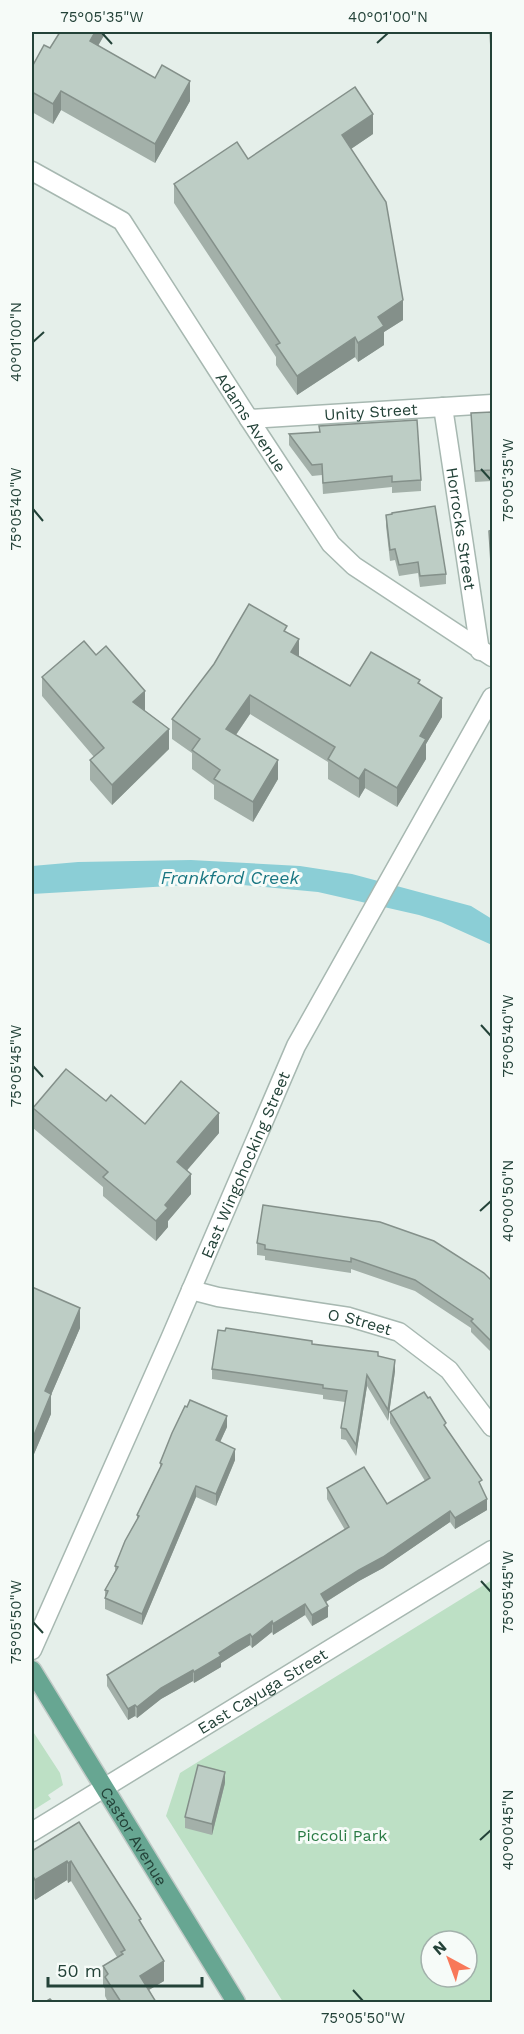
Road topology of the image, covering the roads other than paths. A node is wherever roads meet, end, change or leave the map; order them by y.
1 (32, 171) edge
2 (492, 404) edge
3 (442, 407) junction
4 (249, 419) junction
5 (486, 654) edge
6 (492, 697) edge
7 (191, 1290) junction
8 (492, 1427) edge
9 (492, 1550) edge
10 (32, 1650) edge
11 (32, 1670) edge
12 (105, 1788) junction
13 (32, 1832) edge
14 (236, 2002) edge

1 - 4 street, Adams Avenue
2 - 3 street, Unity Street
3 - 4 street, Unity Street
3 - 5 street, Horrocks Street
4 - 5 street, Adams Avenue
6 - 7 street, East Wingohocking Street
7 - 8 street, O Street
7 - 10 street, East Wingohocking Street
9 - 12 street, East Cayuga Street
11 - 12 main road, Castor Avenue
12 - 13 street, East Cayuga Street
12 - 14 main road, Castor Avenue

